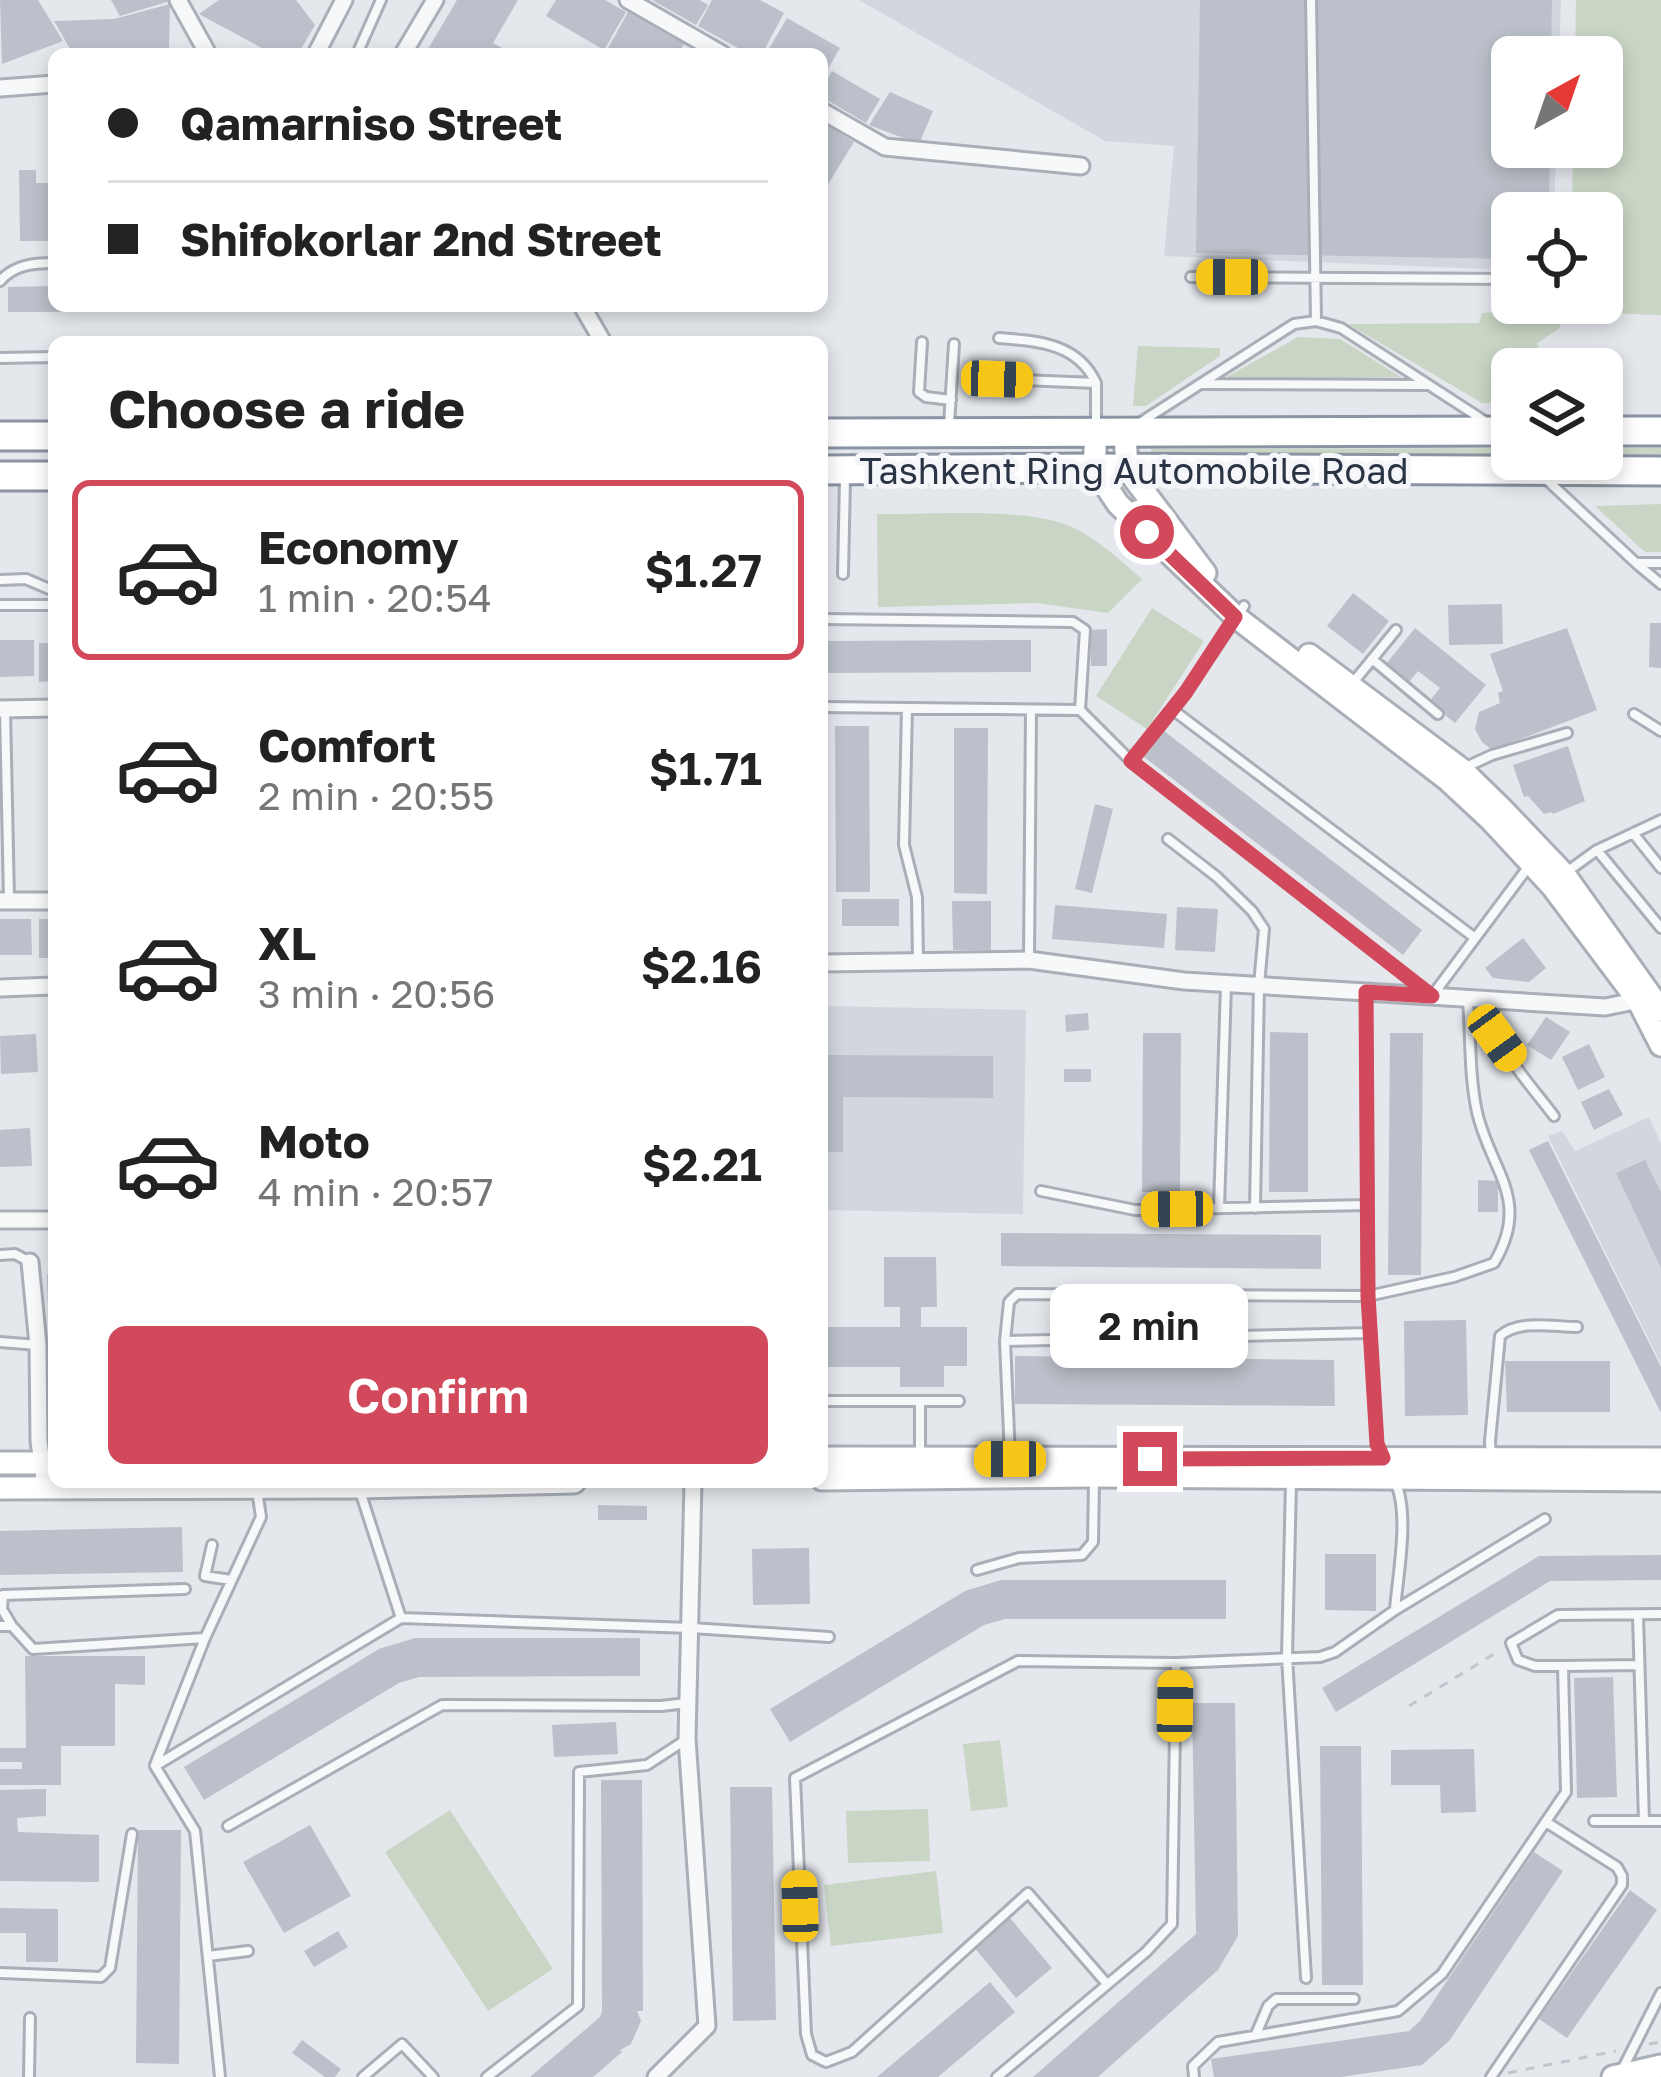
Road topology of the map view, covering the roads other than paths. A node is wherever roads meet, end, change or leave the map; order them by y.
1 (178, 0) edge
2 (344, 0) edge
3 (381, 0) edge
4 (435, 0) edge
5 (628, 0) edge
6 (1311, 0) edge
7 (205, 48) edge
8 (319, 48) edge
9 (360, 48) edge
10 (407, 48) edge
11 (712, 48) edge
12 (48, 84) edge
13 (0, 88) edge
14 (828, 114) edge
15 (1081, 166) dead end
16 (48, 263) edge
17 (1191, 277) dead end
18 (1316, 278) junction
19 (1491, 279) edge
20 (0, 281) edge
21 (1316, 321) junction
22 (999, 338) dead end
23 (922, 342) dead end
24 (954, 344) dead end
25 (48, 357) edge
26 (0, 358) edge
27 (997, 379) dead end
28 (1096, 382) junction
29 (1202, 384) junction
30 (1428, 385) junction
31 (951, 400) junction
32 (1491, 422) edge
33 (1491, 431) edge
34 (1623, 431) edge
35 (1661, 431) edge
36 (828, 433) edge
37 (865, 433) junction
38 (948, 433) junction
39 (1096, 433) junction
40 (1125, 433) junction
41 (0, 436) edge
42 (48, 436) edge
43 (1094, 468) junction
44 (1127, 469) junction
45 (844, 470) edge
46 (1491, 471) edge
47 (1623, 472) edge
48 (1661, 472) edge
49 (0, 476) edge
50 (48, 476) edge
51 (1547, 480) edge
52 (1636, 563) junction
53 (1661, 563) edge
54 (843, 574) dead end
55 (0, 580) edge
56 (1661, 584) edge
57 (48, 588) edge
58 (0, 605) edge
59 (48, 605) edge
60 (1239, 612) junction
61 (828, 619) edge
62 (1396, 630) dead end
63 (1372, 659) junction
64 (1350, 686) junction
65 (828, 707) edge
66 (48, 708) edge
67 (907, 708) junction
68 (3, 709) edge
69 (1031, 710) junction
70 (1080, 710) junction
71 (1173, 710) junction
72 (1438, 714) dead end
73 (1634, 714) dead end
74 (1661, 731) edge
75 (1567, 733) dead end
76 (1131, 761) junction
77 (1460, 769) junction
78 (1661, 820) edge
79 (1633, 833) junction
80 (1168, 839) dead end
81 (1597, 850) junction
82 (1531, 863) junction
83 (1661, 868) edge
84 (1558, 880) junction
85 (4, 901) edge
86 (48, 901) edge
87 (1661, 928) edge
88 (1475, 938) junction
89 (1029, 960) junction
90 (918, 962) junction
91 (828, 963) edge
92 (1226, 983) junction
93 (48, 986) edge
94 (1259, 986) junction
95 (0, 988) edge
96 (1366, 992) junction
97 (1432, 996) junction
98 (1467, 998) junction
99 (1490, 1000) junction
100 (1654, 1005) edge
101 (1661, 1045) edge
102 (1554, 1116) dead end
103 (1041, 1191) dead end
104 (1367, 1205) junction
105 (1219, 1208) junction
106 (1255, 1208) junction
107 (0, 1220) edge
108 (48, 1220) edge
109 (0, 1255) edge
110 (30, 1262) joint
111 (1368, 1296) junction
112 (1577, 1327) dead end
113 (1371, 1333) junction
114 (1005, 1341) junction
115 (0, 1342) edge
116 (38, 1345) junction
117 (828, 1400) edge
118 (920, 1401) junction
119 (959, 1401) dead end
120 (828, 1458) edge
121 (920, 1458) junction
122 (1383, 1458) junction
123 (1661, 1459) edge
124 (1491, 1460) junction
125 (0, 1463) edge
126 (48, 1463) edge
127 (1291, 1468) junction
128 (1011, 1469) junction
129 (1094, 1476) junction
130 (828, 1479) edge
131 (1394, 1479) junction
132 (1661, 1480) edge
133 (45, 1487) junction
134 (48, 1487) edge
135 (0, 1488) edge
136 (257, 1488) edge
137 (359, 1488) edge
138 (693, 1488) edge
139 (1545, 1519) dead end
140 (212, 1545) dead end
141 (977, 1570) dead end
142 (231, 1580) junction
143 (185, 1588) dead end
144 (1395, 1610) junction
145 (1661, 1614) edge
146 (1638, 1615) junction
147 (400, 1618) junction
148 (0, 1626) edge
149 (12, 1626) junction
150 (691, 1628) junction
151 (829, 1636) dead end
152 (206, 1638) junction
153 (1287, 1658) junction
154 (1176, 1663) junction
155 (1639, 1665) junction
156 (1564, 1666) junction
157 (688, 1702) junction
158 (687, 1739) junction
159 (155, 1766) junction
160 (1594, 1821) dead end
161 (1661, 1821) edge
162 (1546, 1822) junction
163 (1644, 1822) junction
164 (228, 1826) dead end
165 (132, 1834) dead end
166 (248, 1951) dead end
167 (208, 1956) junction
168 (0, 1973) edge
169 (1306, 1978) dead end
170 (1107, 1984) junction
171 (1661, 1993) edge
172 (1354, 1999) dead end
173 (30, 2018) dead end
174 (1256, 2036) junction
175 (1661, 2066) edge
176 (1617, 2076) edge
177 (29, 2077) edge
178 (220, 2077) edge
179 (363, 2077) edge
180 (434, 2077) edge
181 (487, 2077) edge
182 (656, 2077) edge
183 (997, 2077) edge
184 (1194, 2077) edge
185 (1491, 2077) edge

1 - 7 street
2 - 8 street
3 - 9 lane
4 - 10 street
5 - 11 street
6 - 18 lane
12 - 13 street
14 - 15 street
16 - 20 lane
17 - 18 lane
18 - 19 lane
18 - 21 lane
21 - 29 lane
21 - 30 lane
22 - 28 lane
23 - 31 lane
24 - 31 lane
25 - 26 lane
27 - 28 lane
28 - 39 lane
29 - 30 lane
29 - 40 lane
30 - 32 lane
31 - 38 lane
33 - 40 highway, Tashkent Ring Automobile Road
34 - 35 highway
36 - 37 highway, Tashkent Ring Automobile Road
37 - 38 highway, Tashkent Ring Automobile Road
37 - 45 highway
38 - 39 highway, Tashkent Ring Automobile Road
39 - 40 highway, Tashkent Ring Automobile Road
39 - 43 street
40 - 44 street
41 - 42 highway
43 - 44 highway, Tashkent Ring Automobile Road
43 - 45 highway, Tashkent Ring Automobile Road
43 - 60 street
44 - 46 highway, Tashkent Ring Automobile Road
44 - 60 street
45 - 54 lane
47 - 48 highway, Tashkent Ring Automobile Road
49 - 50 highway
51 - 52 lane
52 - 53 lane
52 - 56 lane
55 - 57 lane
58 - 59 lane
60 - 64 street
60 - 71 lane
60 - 82 street
61 - 70 lane
62 - 63 lane
63 - 64 lane
63 - 72 lane
64 - 77 street
65 - 67 lane
66 - 68 street
67 - 69 lane
67 - 90 lane
68 - 85 lane
69 - 70 lane
69 - 89 lane
70 - 76 lane
71 - 76 lane
71 - 88 lane
73 - 74 lane
75 - 77 lane
76 - 97 lane
77 - 84 street
78 - 79 lane
79 - 81 lane
79 - 83 lane
80 - 94 lane
81 - 84 lane
81 - 87 lane
82 - 84 street
82 - 88 lane
84 - 100 street
85 - 86 street
88 - 97 lane
89 - 90 street
89 - 92 street
90 - 91 street
92 - 94 street
92 - 105 lane
93 - 95 street
94 - 96 street
94 - 106 lane
96 - 97 street
96 - 104 lane
97 - 98 street
98 - 99 street
98 - 111 lane
99 - 100 street
99 - 102 lane
100 - 101 street
103 - 105 lane
104 - 106 lane
104 - 111 lane
105 - 106 lane
107 - 108 street
109 - 110 lane
110 - 116 street
111 - 113 lane
111 - 114 lane
112 - 124 lane
113 - 114 lane
113 - 122 lane
114 - 128 lane
115 - 116 lane
116 - 126 street
117 - 118 lane
118 - 119 lane
118 - 121 lane
120 - 121 street
121 - 128 street
122 - 124 street
122 - 127 street
122 - 131 lane
123 - 124 street
125 - 126 street
126 - 133 street
127 - 128 street
127 - 129 street
127 - 131 street
127 - 153 lane
128 - 129 street
128 - 130 street
129 - 141 lane
131 - 132 street
131 - 144 lane
133 - 134 street
133 - 135 street
136 - 142 lane
137 - 147 lane
138 - 150 street
139 - 144 lane
140 - 142 lane
142 - 152 lane
143 - 149 lane
144 - 153 lane
145 - 146 lane
146 - 155 lane
146 - 156 lane
147 - 150 lane
147 - 159 lane
148 - 149 lane
149 - 152 lane
150 - 151 lane
150 - 157 street
152 - 159 lane
153 - 154 lane
153 - 169 lane
154 - 170 lane
154 - 170 lane
155 - 156 lane
155 - 163 lane
156 - 162 lane
157 - 158 street
157 - 164 lane
158 - 181 lane
158 - 182 street
159 - 167 lane
160 - 163 lane
161 - 163 lane
162 - 174 lane
162 - 185 lane
165 - 168 lane
166 - 167 lane
167 - 178 lane
170 - 183 lane
171 - 176 lane
172 - 174 lane
173 - 177 lane
174 - 184 lane
175 - 176 street
179 - 180 lane

